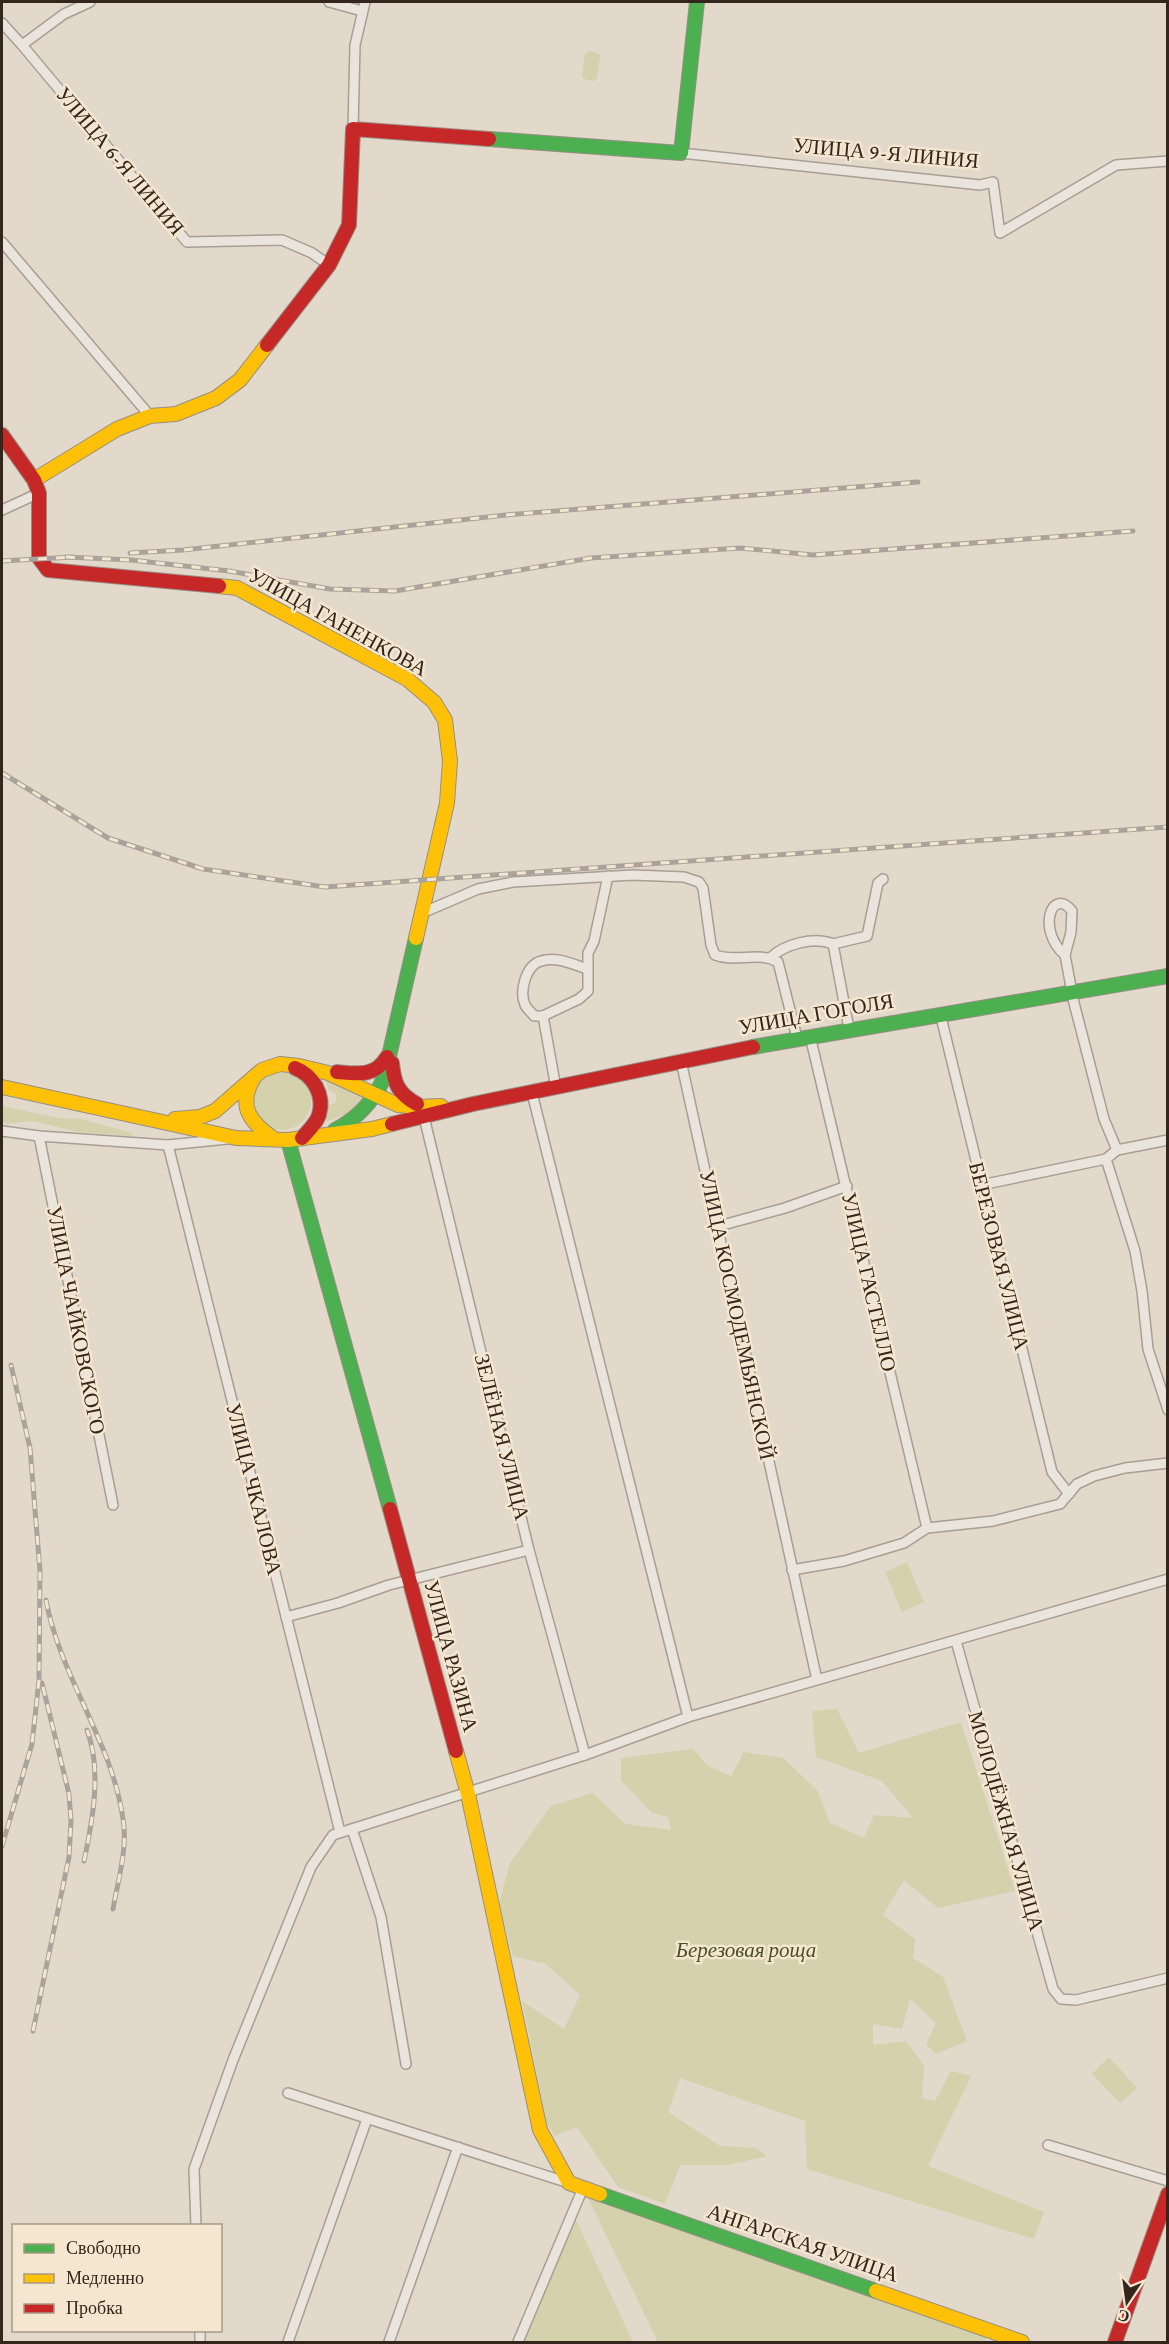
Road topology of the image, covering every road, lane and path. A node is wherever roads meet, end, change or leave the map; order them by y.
1 (90, 2) edge
2 (329, 2) edge
3 (365, 2) edge
4 (697, 2) edge
5 (362, 11) junction
6 (2, 23) edge
7 (22, 45) junction
8 (353, 129) junction
9 (681, 153) junction
10 (1167, 161) edge
11 (2, 242) edge
12 (329, 265) junction
13 (150, 416) junction
14 (2, 435) edge
15 (34, 480) junction
16 (39, 494) junction
17 (2, 510) edge
18 (608, 876) junction
19 (883, 879) dead end
20 (422, 913) junction
21 (833, 944) junction
22 (1065, 955) junction
23 (770, 958) junction
24 (587, 969) junction
25 (1167, 976) edge
26 (1072, 992) junction
27 (940, 1013) junction
28 (543, 1016) junction
29 (849, 1029) junction
30 (803, 1037) junction
31 (390, 1049) junction
32 (681, 1061) junction
33 (278, 1064) junction
34 (302, 1066) junction
35 (256, 1074) junction
36 (2, 1086) edge
37 (556, 1088) junction
38 (532, 1093) junction
39 (376, 1095) junction
40 (424, 1113) junction
41 (154, 1119) junction
42 (2, 1131) edge
43 (39, 1136) junction
44 (319, 1136) junction
45 (236, 1138) junction
46 (288, 1139) junction
47 (1167, 1140) edge
48 (168, 1145) junction
49 (1117, 1150) junction
50 (1106, 1160) junction
51 (981, 1185) junction
52 (847, 1186) junction
53 (719, 1226) junction
54 (1167, 1410) edge
55 (1167, 1462) edge
56 (1069, 1494) junction
57 (113, 1505) dead end
58 (927, 1528) junction
59 (529, 1550) junction
60 (792, 1570) junction
61 (1167, 1579) edge
62 (409, 1580) junction
63 (286, 1617) junction
64 (956, 1641) junction
65 (817, 1680) junction
66 (688, 1717) junction
67 (585, 1755) junction
68 (468, 1794) junction
69 (352, 1829) junction
70 (340, 1833) junction
71 (1167, 1978) edge
72 (406, 2064) dead end
73 (288, 2093) dead end
74 (367, 2119) junction
75 (1047, 2145) dead end
76 (458, 2147) junction
77 (1167, 2181) edge
78 (576, 2185) junction
79 (1167, 2194) edge
80 (196, 2224) edge
81 (288, 2343) edge
82 (389, 2343) edge
83 (518, 2343) edge
84 (1022, 2343) edge
85 (1115, 2343) edge

1 - 7 street
2 - 5 street
3 - 5 street
4 - 9 street
5 - 8 street
6 - 7 street, УЛИЦА 6-Я ЛИНИЯ
7 - 12 street, УЛИЦА 6-Я ЛИНИЯ
8 - 9 street, УЛИЦА 9-Я ЛИНИЯ
8 - 12 street
9 - 10 street, УЛИЦА 9-Я ЛИНИЯ
11 - 13 street
12 - 13 street
13 - 15 street
14 - 15 street, УЛИЦА ГАНЕНКОВА
15 - 16 street, УЛИЦА ГАНЕНКОВА
16 - 17 street
16 - 20 street, УЛИЦА ГАНЕНКОВА
18 - 20 street
18 - 23 street
18 - 24 street
19 - 21 street
20 - 31 street, УЛИЦА ГАНЕНКОВА
21 - 23 street
21 - 29 street
22 - 22 street
22 - 26 street
23 - 30 street, УЛИЦА ГАСТЕЛЛО
24 - 28 street
24 - 28 street
25 - 26 street, УЛИЦА ГОГОЛЯ
26 - 27 street, УЛИЦА ГОГОЛЯ
26 - 49 street
27 - 29 street, УЛИЦА ГОГОЛЯ
27 - 51 street, БЕРЕЗОВАЯ УЛИЦА
28 - 37 street
29 - 30 street, УЛИЦА ГОГОЛЯ
30 - 32 street, УЛИЦА ГОГОЛЯ
30 - 52 street, УЛИЦА ГАСТЕЛЛО
31 - 34 street
31 - 39 street, УЛИЦА ГАНЕНКОВА
31 - 40 street
32 - 37 street, УЛИЦА ГОГОЛЯ
32 - 53 street, УЛИЦА КОСМОДЕМЬЯНСКОЙ
33 - 34 street
33 - 35 street
33 - 46 street
34 - 39 street
35 - 41 street
35 - 46 street
36 - 41 street
37 - 38 street, УЛИЦА ГОГОЛЯ
38 - 40 street, УЛИЦА ГОГОЛЯ
38 - 66 street
39 - 40 street
39 - 44 street
40 - 44 street
40 - 59 street, ЗЕЛЁНАЯ УЛИЦА
41 - 45 street
42 - 43 street
43 - 48 street
43 - 57 street, УЛИЦА ЧАЙКОВСКОГО
44 - 46 street
45 - 46 street
45 - 48 street
46 - 62 street, УЛИЦА РАЗИНА
47 - 49 street
48 - 63 street, УЛИЦА ЧКАЛОВА
49 - 50 street
50 - 51 street
50 - 54 street
51 - 56 street, БЕРЕЗОВАЯ УЛИЦА
52 - 53 street
52 - 58 street, УЛИЦА ГАСТЕЛЛО
53 - 60 street, УЛИЦА КОСМОДЕМЬЯНСКОЙ
55 - 56 street
56 - 58 street
58 - 60 street
59 - 62 street
59 - 67 street, ЗЕЛЁНАЯ УЛИЦА
60 - 65 street, УЛИЦА КОСМОДЕМЬЯНСКОЙ
61 - 64 street
62 - 63 street
62 - 68 street, УЛИЦА РАЗИНА
63 - 70 street, УЛИЦА ЧКАЛОВА
64 - 65 street
64 - 71 street, МОЛОДЁЖНАЯ УЛИЦА
65 - 66 street
66 - 67 street
67 - 68 street
68 - 69 street
68 - 78 street, УЛИЦА РАЗИНА
69 - 70 street
69 - 72 street
70 - 80 street
73 - 74 street
74 - 76 street
74 - 81 street
75 - 77 street
76 - 78 street
76 - 82 street
78 - 83 street
78 - 84 street, АНГАРСКАЯ УЛИЦА
79 - 85 street

